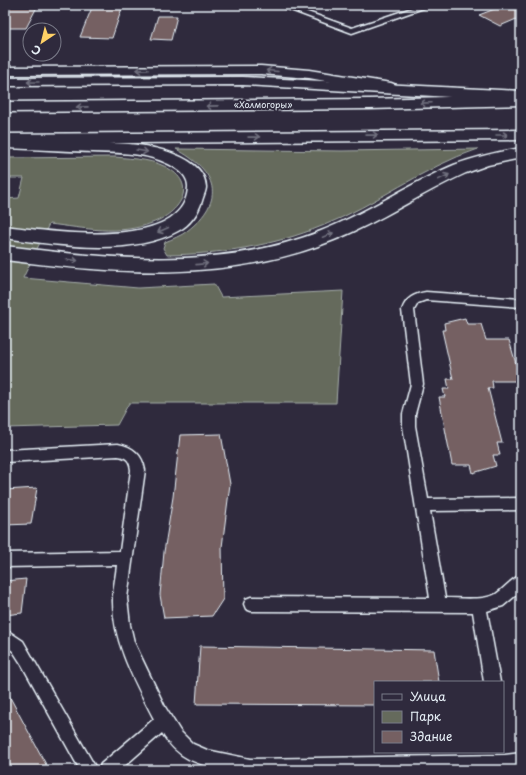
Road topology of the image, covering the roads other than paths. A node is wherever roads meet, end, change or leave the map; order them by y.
1 (281, 5) edge
2 (428, 5) edge
3 (5, 71) edge
4 (5, 82) edge
5 (408, 90) junction
6 (521, 96) edge
7 (521, 100) edge
8 (5, 107) edge
9 (521, 135) edge
10 (5, 139) edge
11 (5, 143) edge
12 (521, 153) edge
13 (5, 232) edge
14 (5, 253) edge
15 (521, 302) edge
16 (5, 456) edge
17 (521, 504) edge
18 (422, 505) junction
19 (124, 558) junction
20 (5, 560) edge
21 (521, 582) edge
22 (251, 604) dead end
23 (439, 605) junction
24 (479, 605) junction
25 (5, 637) edge
26 (492, 681) edge
27 (164, 721) junction
28 (510, 759) edge
29 (89, 770) edge
30 (107, 770) edge

1 - 2 lane
5 -> 3 main road
5 -> 4 main road
5 - 6 main road
7 -> 8 main road, «Холмогоры»
10 -> 9 main road
11 -> 13 main road
14 -> 12 main road
15 - 18 lane
16 - 19 lane
17 - 18 lane
18 - 23 lane
19 - 20 lane
19 - 27 lane
21 - 24 lane
22 - 23 lane
23 - 24 lane
24 - 26 lane
25 - 29 lane
27 - 28 lane
27 - 30 lane

